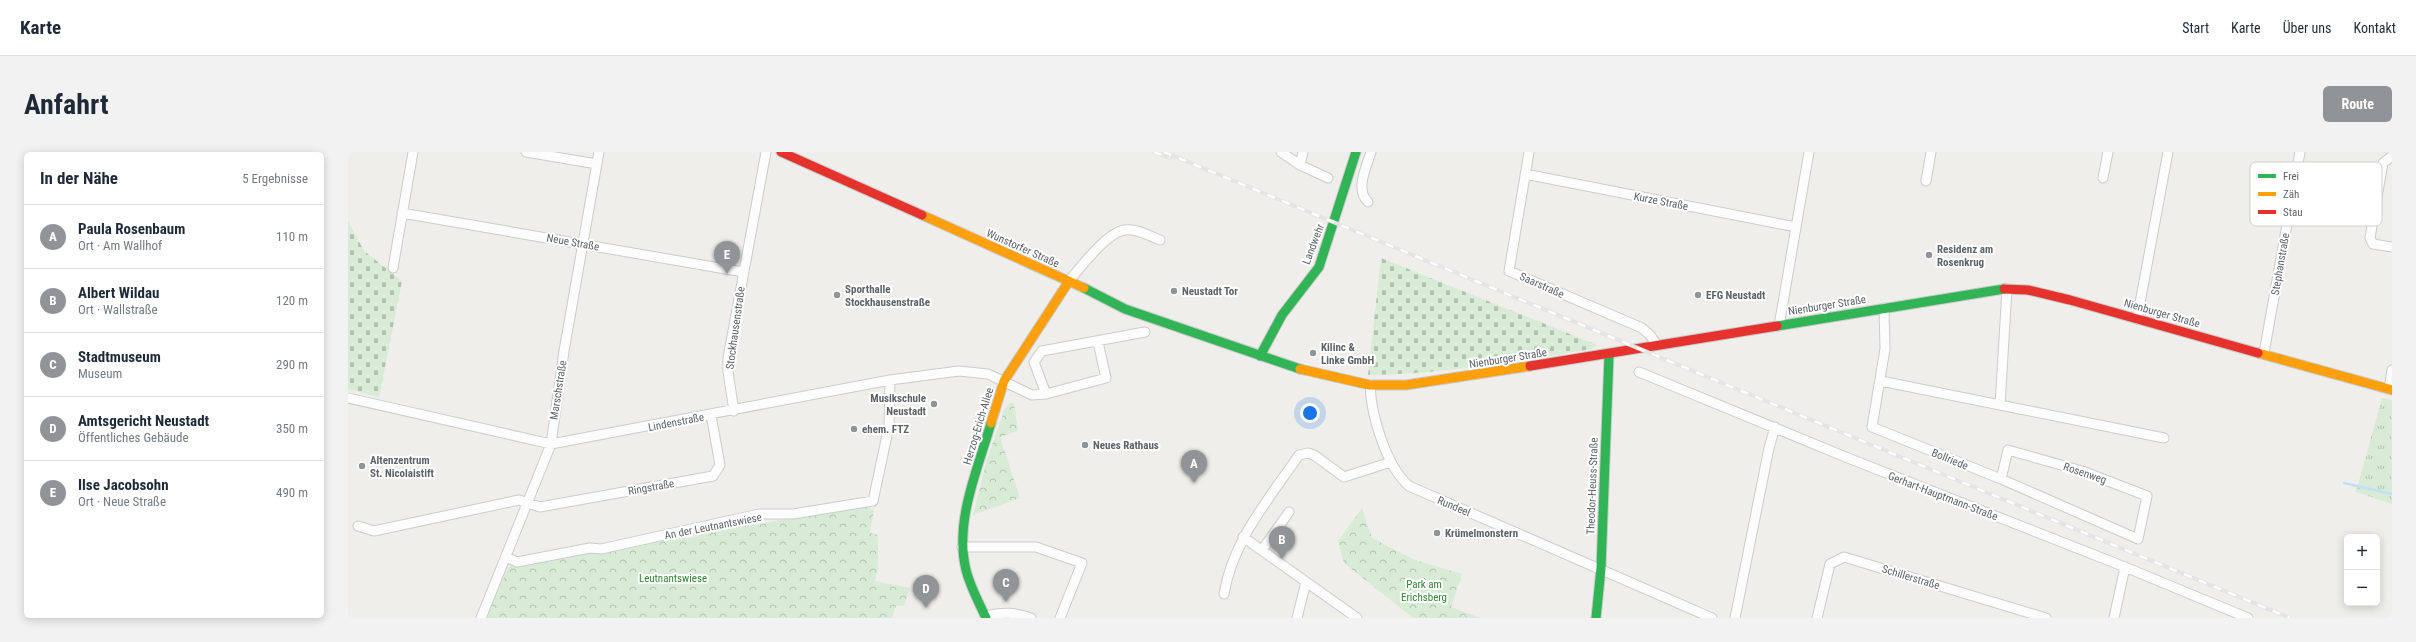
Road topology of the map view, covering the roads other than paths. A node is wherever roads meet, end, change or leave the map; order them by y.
1 (412, 152) edge
2 (526, 152) edge
3 (599, 152) edge
4 (766, 152) edge
5 (781, 152) edge
6 (1281, 152) edge
7 (1303, 152) edge
8 (1356, 152) edge
9 (1371, 152) edge
10 (1529, 152) edge
11 (1809, 152) edge
12 (1932, 152) edge
13 (2108, 152) edge
14 (2168, 152) edge
15 (2300, 152) edge
16 (2392, 156) edge
17 (2298, 162) edge
18 (597, 164) junction
19 (1300, 165) junction
20 (2382, 168) edge
21 (1525, 174) junction
22 (1328, 178) dead end
23 (2103, 178) dead end
24 (1926, 181) dead end
25 (1368, 202) dead end
26 (402, 213) junction
27 (2287, 226) edge
28 (2372, 226) edge
29 (1796, 227) junction
30 (1160, 240) dead end
31 (583, 244) junction
32 (2392, 247) edge
33 (393, 268) dead end
34 (743, 272) junction
35 (1069, 281) junction
36 (2007, 289) junction
37 (1884, 308) junction
38 (2137, 318) junction
39 (1779, 326) junction
40 (1146, 332) dead end
41 (1098, 342) junction
42 (1657, 345) junction
43 (2264, 353) junction
44 (1609, 355) junction
45 (1260, 356) junction
46 (2392, 370) edge
47 (1639, 372) dead end
48 (890, 380) junction
49 (1004, 381) junction
50 (1881, 381) junction
51 (1370, 385) junction
52 (2390, 389) edge
53 (1046, 394) junction
54 (348, 398) edge
55 (2000, 405) junction
56 (734, 411) junction
57 (711, 415) junction
58 (1775, 427) junction
59 (2164, 438) dead end
60 (551, 444) junction
61 (1391, 462) junction
62 (2001, 479) junction
63 (527, 502) junction
64 (1289, 512) dead end
65 (358, 526) dead end
66 (1243, 537) junction
67 (2138, 539) joint
68 (962, 547) junction
69 (1262, 550) junction
70 (506, 557) junction
71 (2125, 567) junction
72 (1601, 568) junction
73 (1306, 582) junction
74 (1224, 594) dead end
75 (986, 617) edge
76 (481, 618) edge
77 (1031, 618) edge
78 (1060, 618) edge
79 (1297, 618) edge
80 (1357, 618) edge
81 (1596, 618) edge
82 (1712, 618) edge
83 (1735, 618) edge
84 (1817, 618) edge
85 (2046, 618) edge
86 (2114, 618) edge
87 (2248, 618) edge

1 - 26 street
2 - 18 street
3 - 18 street, Marschstraße
4 - 34 street, Stockhausenstraße
5 - 35 main road, Wunstorfer Straße
6 - 19 street
7 - 19 street
8 - 45 main road, Landwehr
9 - 25 street
10 - 21 street, Saarstraße
11 - 29 street
12 - 24 street
13 - 23 street
14 - 38 street
15 - 17 street, Stephanstraße
16 - 20 street
18 - 31 street, Marschstraße
19 - 22 street
21 - 29 street, Kurze Straße
21 - 42 street, Saarstraße
26 - 31 street, Neue Straße
26 - 33 street
27 - 43 street, Stephanstraße
28 - 32 street
29 - 39 street
30 - 35 street
31 - 34 street, Neue Straße
31 - 60 street, Marschstraße
34 - 56 street, Stockhausenstraße
35 - 45 main road, Wunstorfer Straße
35 - 49 main road, Herzog-Erich-Allee
36 - 37 main road, Nienburger Straße
36 - 38 main road, Nienburger Straße
36 - 55 street
37 - 39 main road, Nienburger Straße
37 - 50 street, Bollriede
38 - 43 main road, Nienburger Straße
39 - 42 main road, Nienburger Straße
40 - 41 street
41 - 53 street, Lindenstraße
41 - 53 street
42 - 44 main road, Nienburger Straße
43 - 52 main road, Nienburger Straße
44 - 51 main road, Nienburger Straße
44 - 72 main road, Theodor-Heuss-Straße
45 - 51 main road, Nienburger Straße
46 - 52 street
47 - 58 street, Gerhart-Hauptmann-Straße
48 - 49 street, Lindenstraße
48 - 56 street, Lindenstraße
48 - 70 street, An der Leutnantswiese
49 - 53 street, Lindenstraße
49 - 68 main road, Herzog-Erich-Allee
50 - 55 street
50 - 62 street, Bollriede
51 - 61 street, Rundeel
54 - 60 street, Lindenstraße
55 - 59 street
56 - 57 street, Lindenstraße
57 - 60 street, Lindenstraße
57 - 63 street, Ringstraße
58 - 71 street, Gerhart-Hauptmann-Straße
58 - 83 street
60 - 63 street, Marschstraße
61 - 66 street
61 - 72 street, Rundeel
62 - 67 street, Bollriede
62 - 67 street, Rosenweg
63 - 65 street, Ringstraße
63 - 70 street, Marschstraße
64 - 69 street
66 - 69 street
66 - 74 street
68 - 75 main road, Herzog-Erich-Allee
68 - 78 street
69 - 73 street
70 - 76 street, Marschstraße
71 - 86 street
71 - 87 street, Gerhart-Hauptmann-Straße
72 - 81 main road, Theodor-Heuss-Straße
72 - 82 street, Rundeel
73 - 79 street
73 - 80 street
75 - 77 street
84 - 85 street, Schillerstraße

